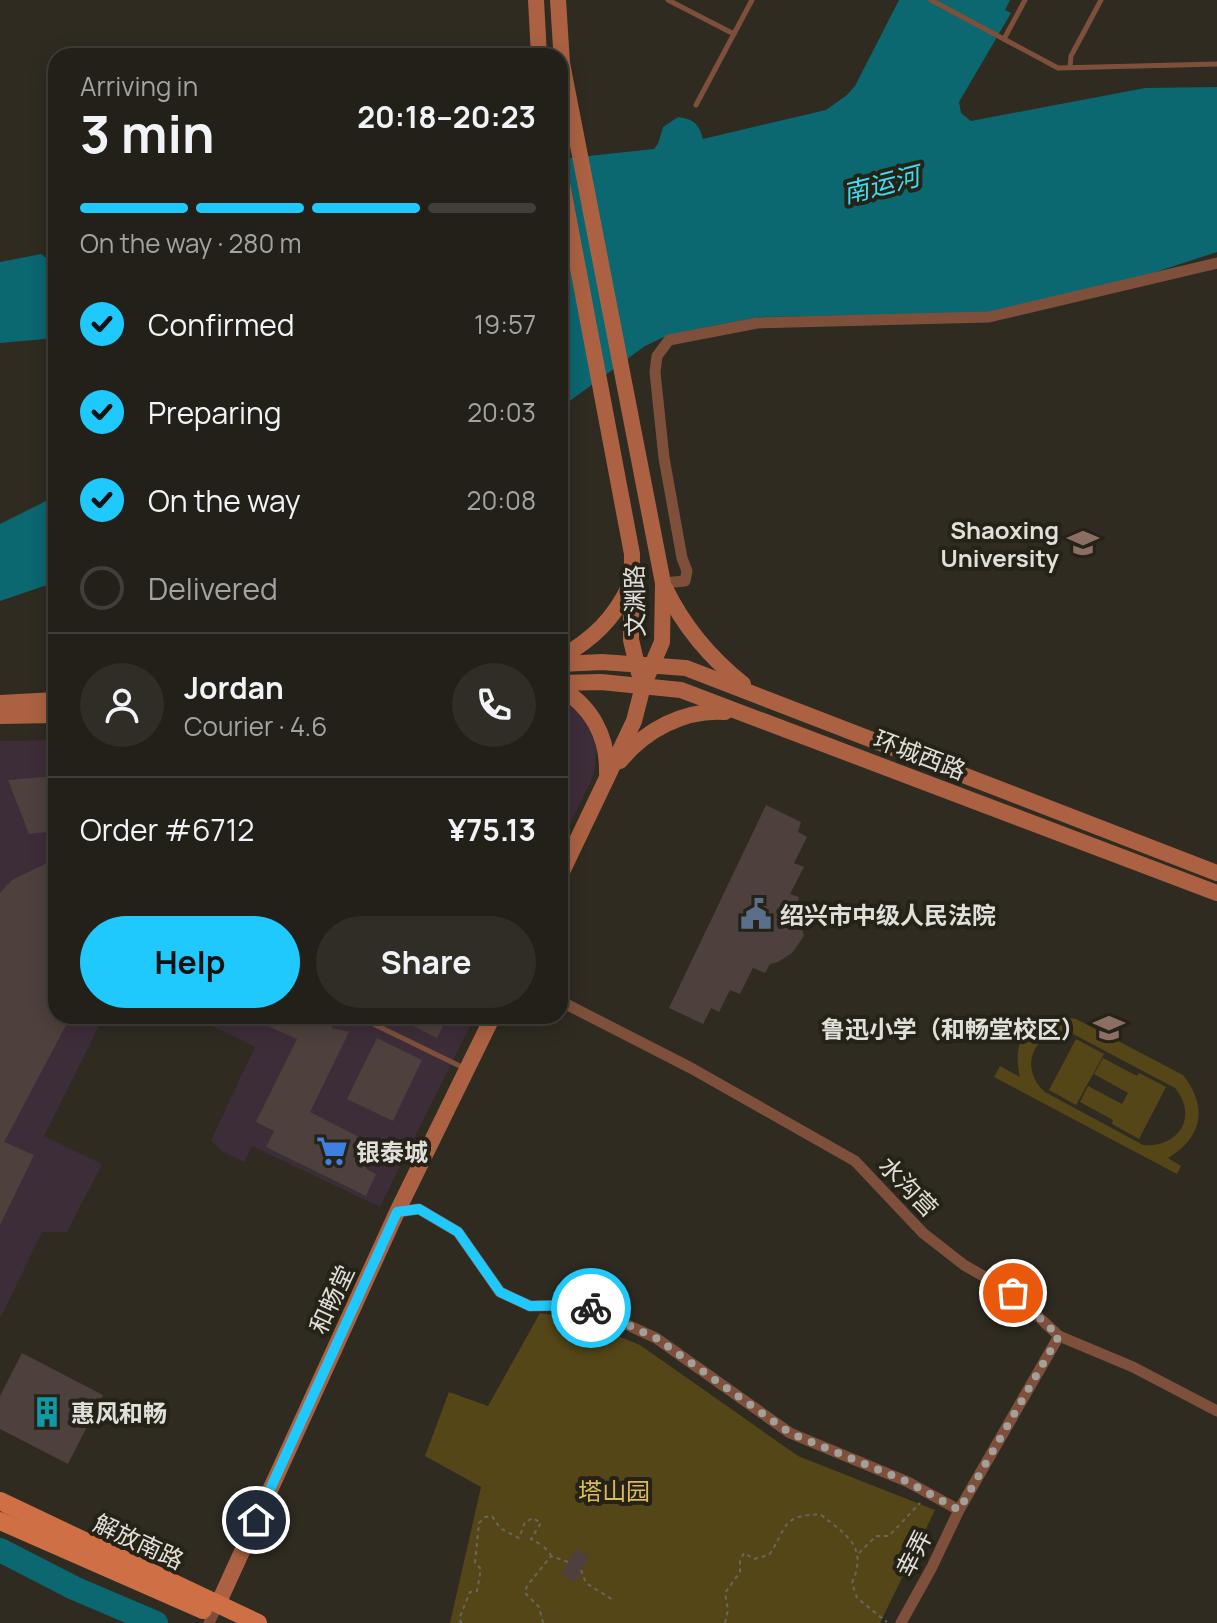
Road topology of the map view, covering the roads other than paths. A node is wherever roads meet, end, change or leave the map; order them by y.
1 (536, 0) edge
2 (558, 0) edge
3 (668, 0) edge
4 (752, 0) edge
5 (931, 0) edge
6 (1025, 0) edge
7 (1101, 0) edge
8 (734, 34) junction
9 (1004, 39) junction
10 (539, 48) edge
11 (561, 48) edge
12 (1217, 64) edge
13 (1070, 67) junction
14 (568, 94) edge
15 (696, 105) dead end
16 (568, 214) edge
17 (1217, 263) edge
18 (633, 580) junction
19 (663, 583) junction
20 (568, 655) edge
21 (568, 661) edge
22 (644, 664) junction
23 (568, 684) edge
24 (643, 686) junction
25 (568, 692) edge
26 (768, 699) junction
27 (48, 700) edge
28 (0, 703) edge
29 (48, 715) edge
30 (0, 716) edge
31 (759, 720) junction
32 (607, 778) junction
33 (568, 859) edge
34 (1217, 873) edge
35 (1217, 893) edge
36 (568, 1005) edge
37 (373, 1024) edge
38 (489, 1024) edge
39 (466, 1070) junction
40 (397, 1212) junction
41 (1059, 1336) junction
42 (1217, 1411) edge
43 (0, 1501) edge
44 (959, 1510) junction
45 (0, 1521) edge
46 (218, 1616) edge
47 (258, 1623) edge
48 (901, 1623) edge

1 - 10 street
2 - 11 street, 文渊路
3 - 8 lane
4 - 8 lane
5 - 9 lane
6 - 9 lane
7 - 13 lane
8 - 15 lane
9 - 13 lane
12 - 13 lane
14 - 19 street, 文渊路
16 - 18 street, 文渊路
17 - 19 street
18 - 20 street
18 - 22 street, 文渊路
19 - 22 street, 文渊路
19 - 26 street
21 - 22 street, 环城西路
22 - 24 street, 文渊路
22 - 26 street, 环城西路
23 - 24 street, 环城西路
24 - 31 street, 环城西路
24 - 32 street
25 - 32 street
26 - 34 street, 环城西路
27 - 28 street
29 - 30 street
31 - 32 street
31 - 35 street, 环城西路
32 - 33 street
36 - 41 street, 水沟营
37 - 39 lane
38 - 39 street, 和畅堂
39 - 40 street, 和畅堂
40 - 44 street
40 - 46 street, 和畅堂
41 - 42 street, 水沟营
41 - 44 street, 幸弄
43 - 46 main road, 解放南路
44 - 48 street, 幸弄
45 - 46 main road, 解放南路
46 - 47 main road, 解放南路

